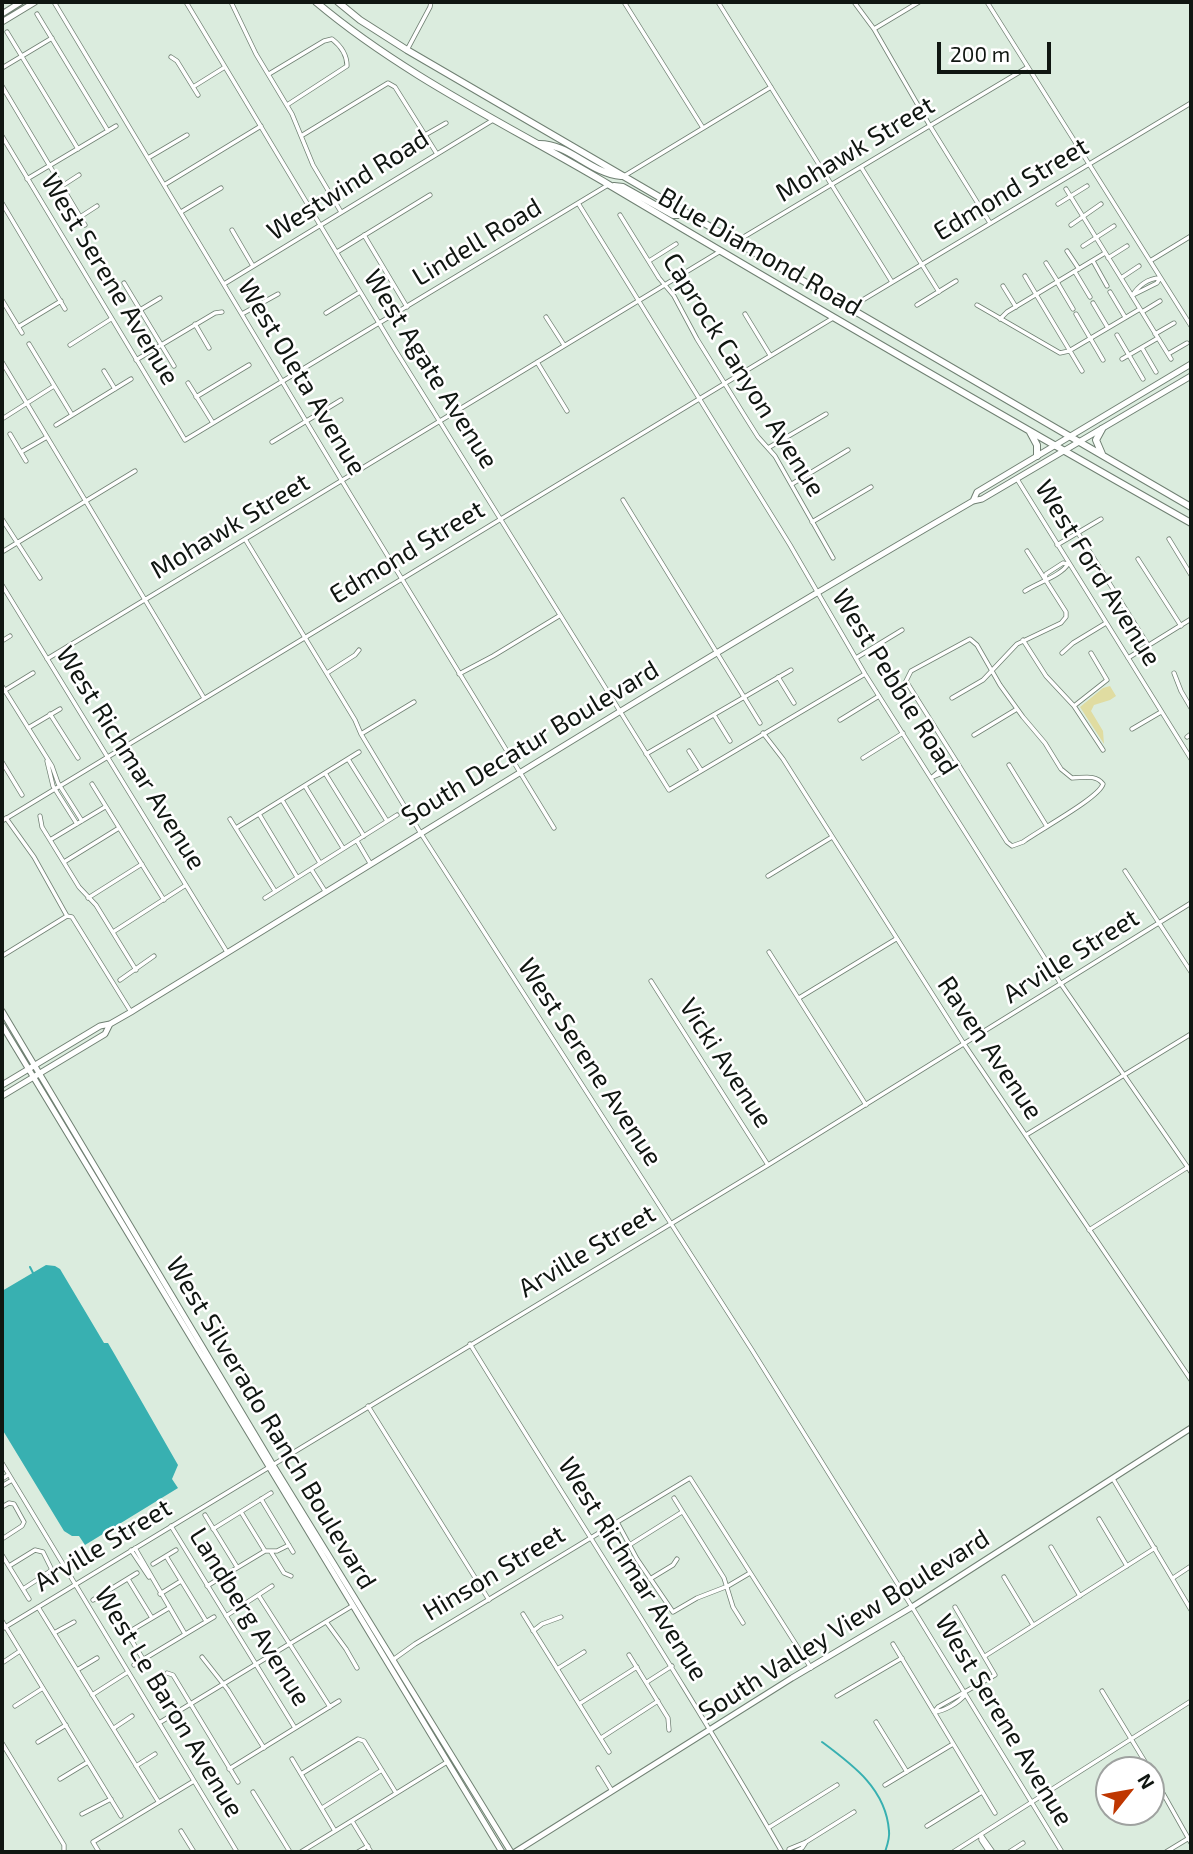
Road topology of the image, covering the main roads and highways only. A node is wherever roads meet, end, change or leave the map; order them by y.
1 (22, 2) edge
2 (36, 2) edge
3 (316, 2) edge
4 (338, 2) edge
5 (2, 14) edge
6 (2, 22) edge
7 (536, 144) junction
8 (624, 176) junction
9 (609, 185) junction
10 (691, 215) junction
11 (1191, 364) edge
12 (1191, 376) edge
13 (1102, 429) junction
14 (1029, 430) junction
15 (1070, 436) junction
16 (1080, 442) junction
17 (1055, 445) junction
18 (1065, 451) junction
19 (1037, 456) junction
20 (1104, 456) junction
21 (973, 501) junction
22 (1191, 507) edge
23 (1191, 523) edge
24 (2, 1011) edge
25 (110, 1024) junction
26 (2, 1025) edge
27 (36, 1066) junction
28 (29, 1069) junction
29 (41, 1074) junction
30 (34, 1078) junction
31 (2, 1085) edge
32 (2, 1096) edge
33 (1191, 1427) edge
34 (270, 1466) junction
35 (352, 1606) junction
36 (364, 1614) junction
37 (390, 1662) junction
38 (502, 1852) edge
39 (513, 1852) edge

1 - 5 main road
2 - 6 main road
3 - 7 highway, Blue Diamond Road
4 - 8 highway, Blue Diamond Road
7 - 8 highway
7 - 9 highway, Blue Diamond Road
8 - 10 highway, Blue Diamond Road
9 - 10 highway
9 - 14 highway, Blue Diamond Road
10 - 15 highway, Blue Diamond Road
11 - 15 main road, South Decatur Boulevard
12 - 13 main road, South Decatur Boulevard
13 - 16 main road, South Decatur Boulevard
13 - 20 highway
14 - 17 highway, Blue Diamond Road
14 - 19 highway
15 - 16 highway, Blue Diamond Road
15 - 17 main road, South Decatur Boulevard
16 - 18 main road, South Decatur Boulevard
16 - 20 highway, Blue Diamond Road
17 - 18 highway, Blue Diamond Road
17 - 19 main road, South Decatur Boulevard
18 - 21 main road, South Decatur Boulevard
18 - 23 highway, Blue Diamond Road
19 - 21 main road, South Decatur Boulevard
20 - 22 highway, Blue Diamond Road
21 - 25 main road, South Decatur Boulevard
24 - 27 main road, West Silverado Ranch Boulevard
25 - 27 main road, South Decatur Boulevard
25 - 29 main road, South Decatur Boulevard
26 - 28 main road, West Silverado Ranch Boulevard
27 - 28 main road, South Decatur Boulevard
27 - 29 main road, West Silverado Ranch Boulevard
28 - 30 main road, West Silverado Ranch Boulevard
28 - 31 main road, South Decatur Boulevard
29 - 30 main road, South Decatur Boulevard
29 - 34 main road, West Silverado Ranch Boulevard
30 - 32 main road, South Decatur Boulevard
30 - 34 main road, West Silverado Ranch Boulevard
33 - 39 main road, South Valley View Boulevard
34 - 35 main road, West Silverado Ranch Boulevard
34 - 36 main road, West Silverado Ranch Boulevard
35 - 36 main road
35 - 37 main road, West Silverado Ranch Boulevard
36 - 37 main road, West Silverado Ranch Boulevard
37 - 38 main road, West Silverado Ranch Boulevard
37 - 39 main road, West Silverado Ranch Boulevard

